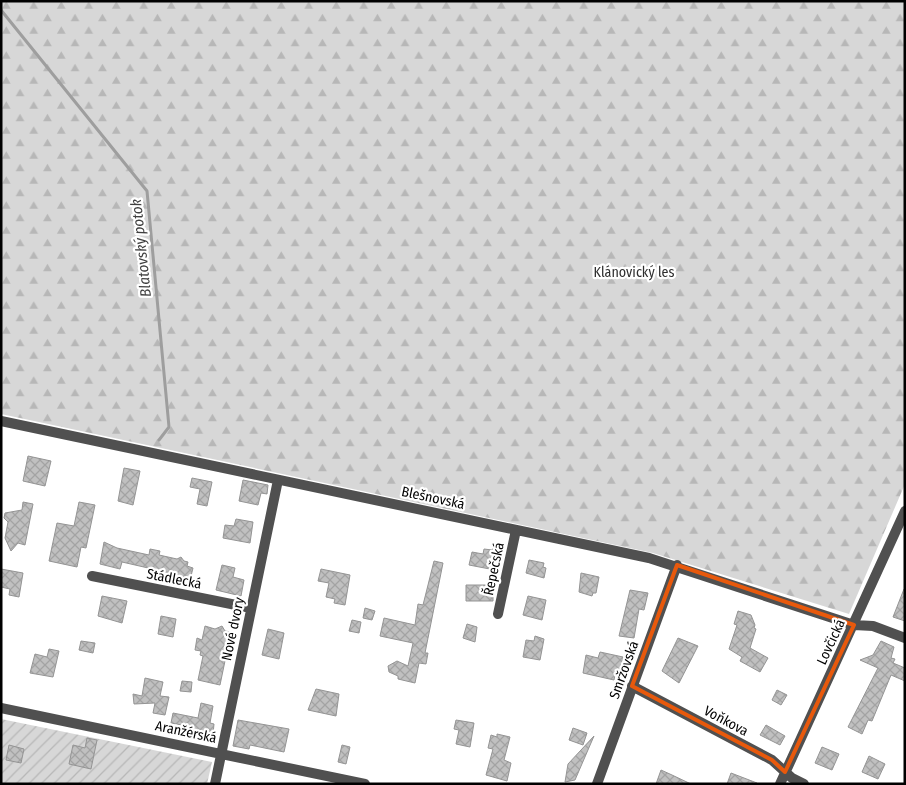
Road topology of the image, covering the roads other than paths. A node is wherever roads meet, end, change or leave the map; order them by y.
1 (1, 421) edge
2 (278, 480) junction
3 (905, 510) edge
4 (516, 530) junction
5 (677, 565) junction
6 (92, 576) dead end
7 (251, 608) junction
8 (498, 614) dead end
9 (854, 625) junction
10 (905, 638) edge
11 (632, 686) junction
12 (1, 708) edge
13 (221, 754) junction
14 (785, 772) junction
15 (215, 784) edge
16 (365, 784) edge
17 (597, 784) edge
18 (780, 784) edge
19 (804, 784) edge

1 - 2 street, Blešnovská
2 - 4 street, Blešnovská
2 - 7 street, Nové dvory
3 - 9 street, Lovčická
4 - 5 street, Blešnovská
4 - 8 street, Řepečská
5 - 9 street, Blešnovská
5 - 11 street, Smržovská
6 - 7 street, Stádlecká
7 - 13 street, Nové dvory
9 - 10 street, Blešnovská
9 - 14 street, Lovčická
11 - 14 street, Voňkova
11 - 17 street, Smržovská
12 - 13 street, Aranžérská
13 - 15 street, Nové dvory
13 - 16 street, Aranžérská
14 - 18 street, Lovčická
14 - 19 street, Voňkova

